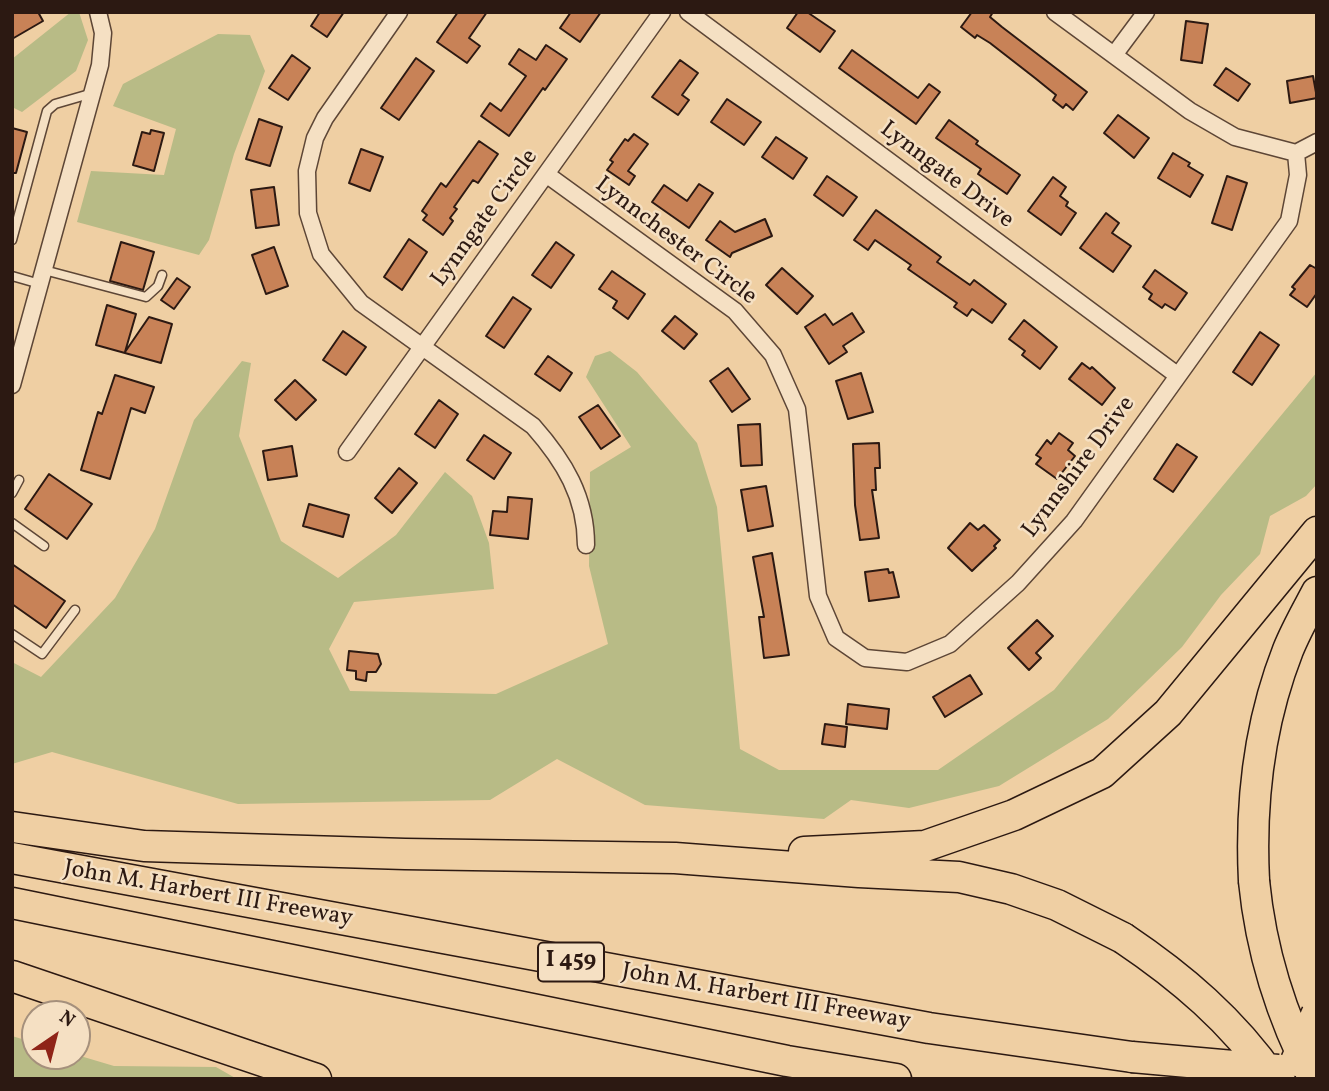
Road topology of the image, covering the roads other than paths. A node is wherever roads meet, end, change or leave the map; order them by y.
1 (98, 12) edge
2 (399, 12) edge
3 (662, 12) edge
4 (688, 12) edge
5 (1055, 12) edge
6 (1146, 12) edge
7 (1114, 55) junction
8 (93, 93) junction
9 (1317, 142) edge
10 (1296, 153) junction
11 (547, 174) junction
12 (12, 240) edge
13 (162, 275) dead end
14 (12, 276) edge
15 (42, 277) junction
16 (423, 346) junction
17 (1177, 375) junction
18 (12, 384) edge
19 (347, 452) dead end
20 (19, 480) dead end
21 (12, 493) edge
22 (12, 523) edge
23 (1317, 532) edge
24 (586, 545) dead end
25 (44, 546) dead end
26 (1317, 592) edge
27 (818, 596) joint
28 (75, 610) dead end
29 (12, 634) edge
30 (12, 827) edge
31 (12, 858) edge
32 (675, 858) junction
33 (12, 903) edge
34 (12, 976) edge
35 (1317, 1013) edge
36 (207, 1043) junction
37 (1317, 1053) edge
38 (1317, 1074) edge
39 (287, 1079) edge
40 (316, 1079) edge
41 (896, 1079) edge
42 (1274, 1079) edge
43 (1288, 1079) edge
44 (1314, 1079) edge

1 - 8 street
2 - 16 street
3 - 11 street, Lynngate Circle
4 - 17 street, Lynngate Drive
5 - 7 street
6 - 7 street
7 - 10 street
8 - 12 lane
8 - 15 street
9 - 10 street
10 - 17 street, Lynnshire Drive
11 - 16 street, Lynngate Circle
11 - 27 street, Lynnchester Circle
13 - 15 lane
14 - 15 lane
15 - 18 street
16 - 19 street, Lynngate Circle
16 - 24 street
17 - 27 street, Lynnshire Drive
20 - 21 lane
22 - 25 lane
23 - 32 highway
26 - 44 highway, bridge
28 - 29 lane
30 - 32 highway
31 - 38 highway, John M. Harbert III Freeway / I 459, bridge
32 - 42 highway, bridge
33 - 41 highway, John M. Harbert III Freeway / I 459
34 - 36 highway
35 - 43 highway, bridge
36 - 39 highway
36 - 40 highway
37 - 42 highway

